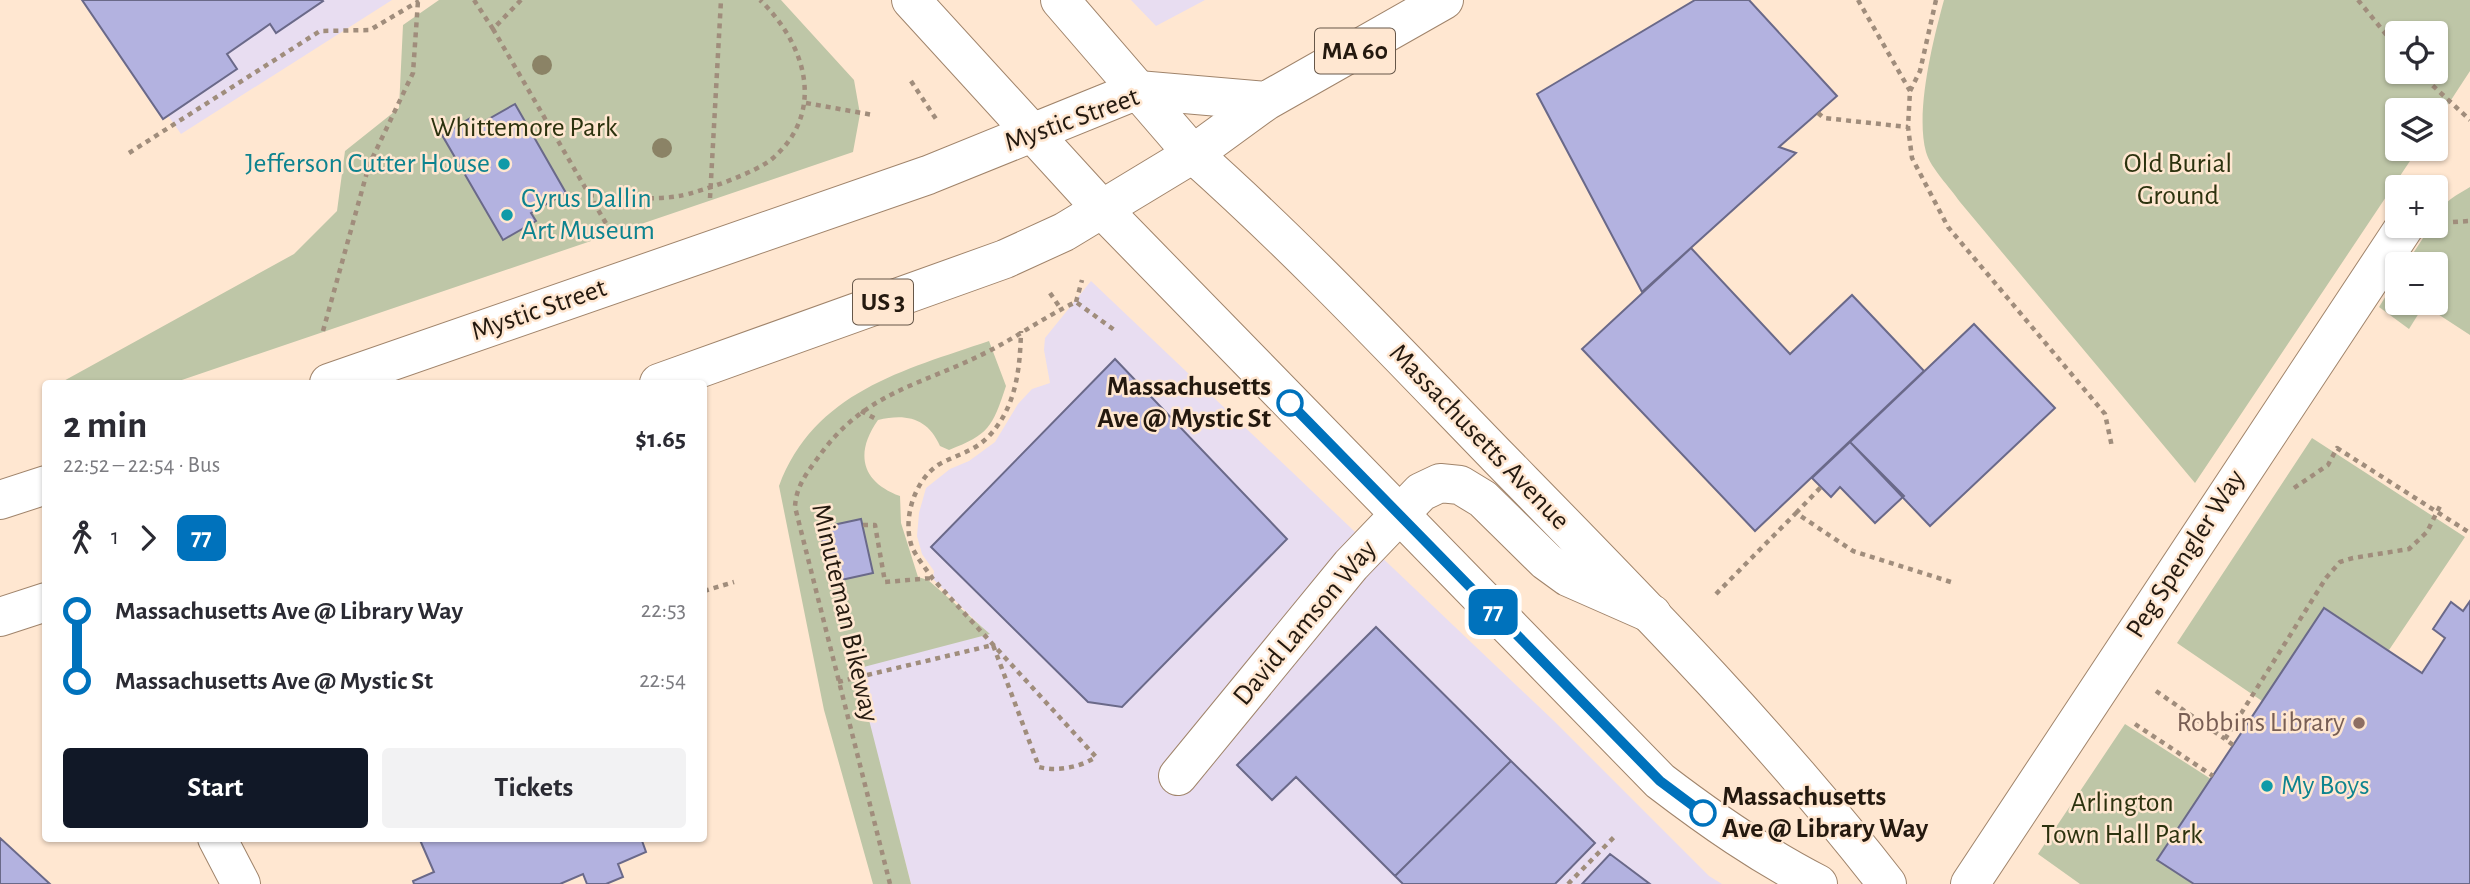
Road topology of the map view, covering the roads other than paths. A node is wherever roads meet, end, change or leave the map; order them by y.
1 (911, 0) edge
2 (1060, 0) edge
3 (1444, 0) edge
4 (1138, 90) junction
5 (1266, 101) junction
6 (1035, 133) junction
7 (1193, 154) junction
8 (1102, 209) junction
9 (2397, 238) edge
10 (338, 380) edge
11 (667, 380) edge
12 (42, 489) edge
13 (0, 500) edge
14 (1399, 515) junction
15 (42, 603) edge
16 (1652, 614) junction
17 (0, 617) edge
18 (1178, 776) dead end
19 (219, 842) edge
20 (241, 884) edge
21 (1818, 884) edge
22 (1887, 884) edge
23 (1970, 884) edge

1 - 6 main road
2 - 4 main road, Massachusetts Avenue
3 - 5 main road, MA 60
4 - 5 main road, Mystic Street
4 - 6 main road, Mystic Street
4 - 7 main road, Massachusetts Avenue
5 - 7 main road, MA 60
6 - 8 main road
6 - 10 main road, Mystic Street
7 - 8 main road, US 3
7 - 16 main road, Massachusetts Avenue
8 - 11 main road, US 3
8 - 14 main road
9 - 23 main road, Peg Spengler Way
12 - 13 main road
14 - 16 main road, David Lamson Way
14 - 18 main road, David Lamson Way
14 - 21 main road
15 - 17 main road
16 - 22 main road, Massachusetts Avenue
19 - 20 main road

